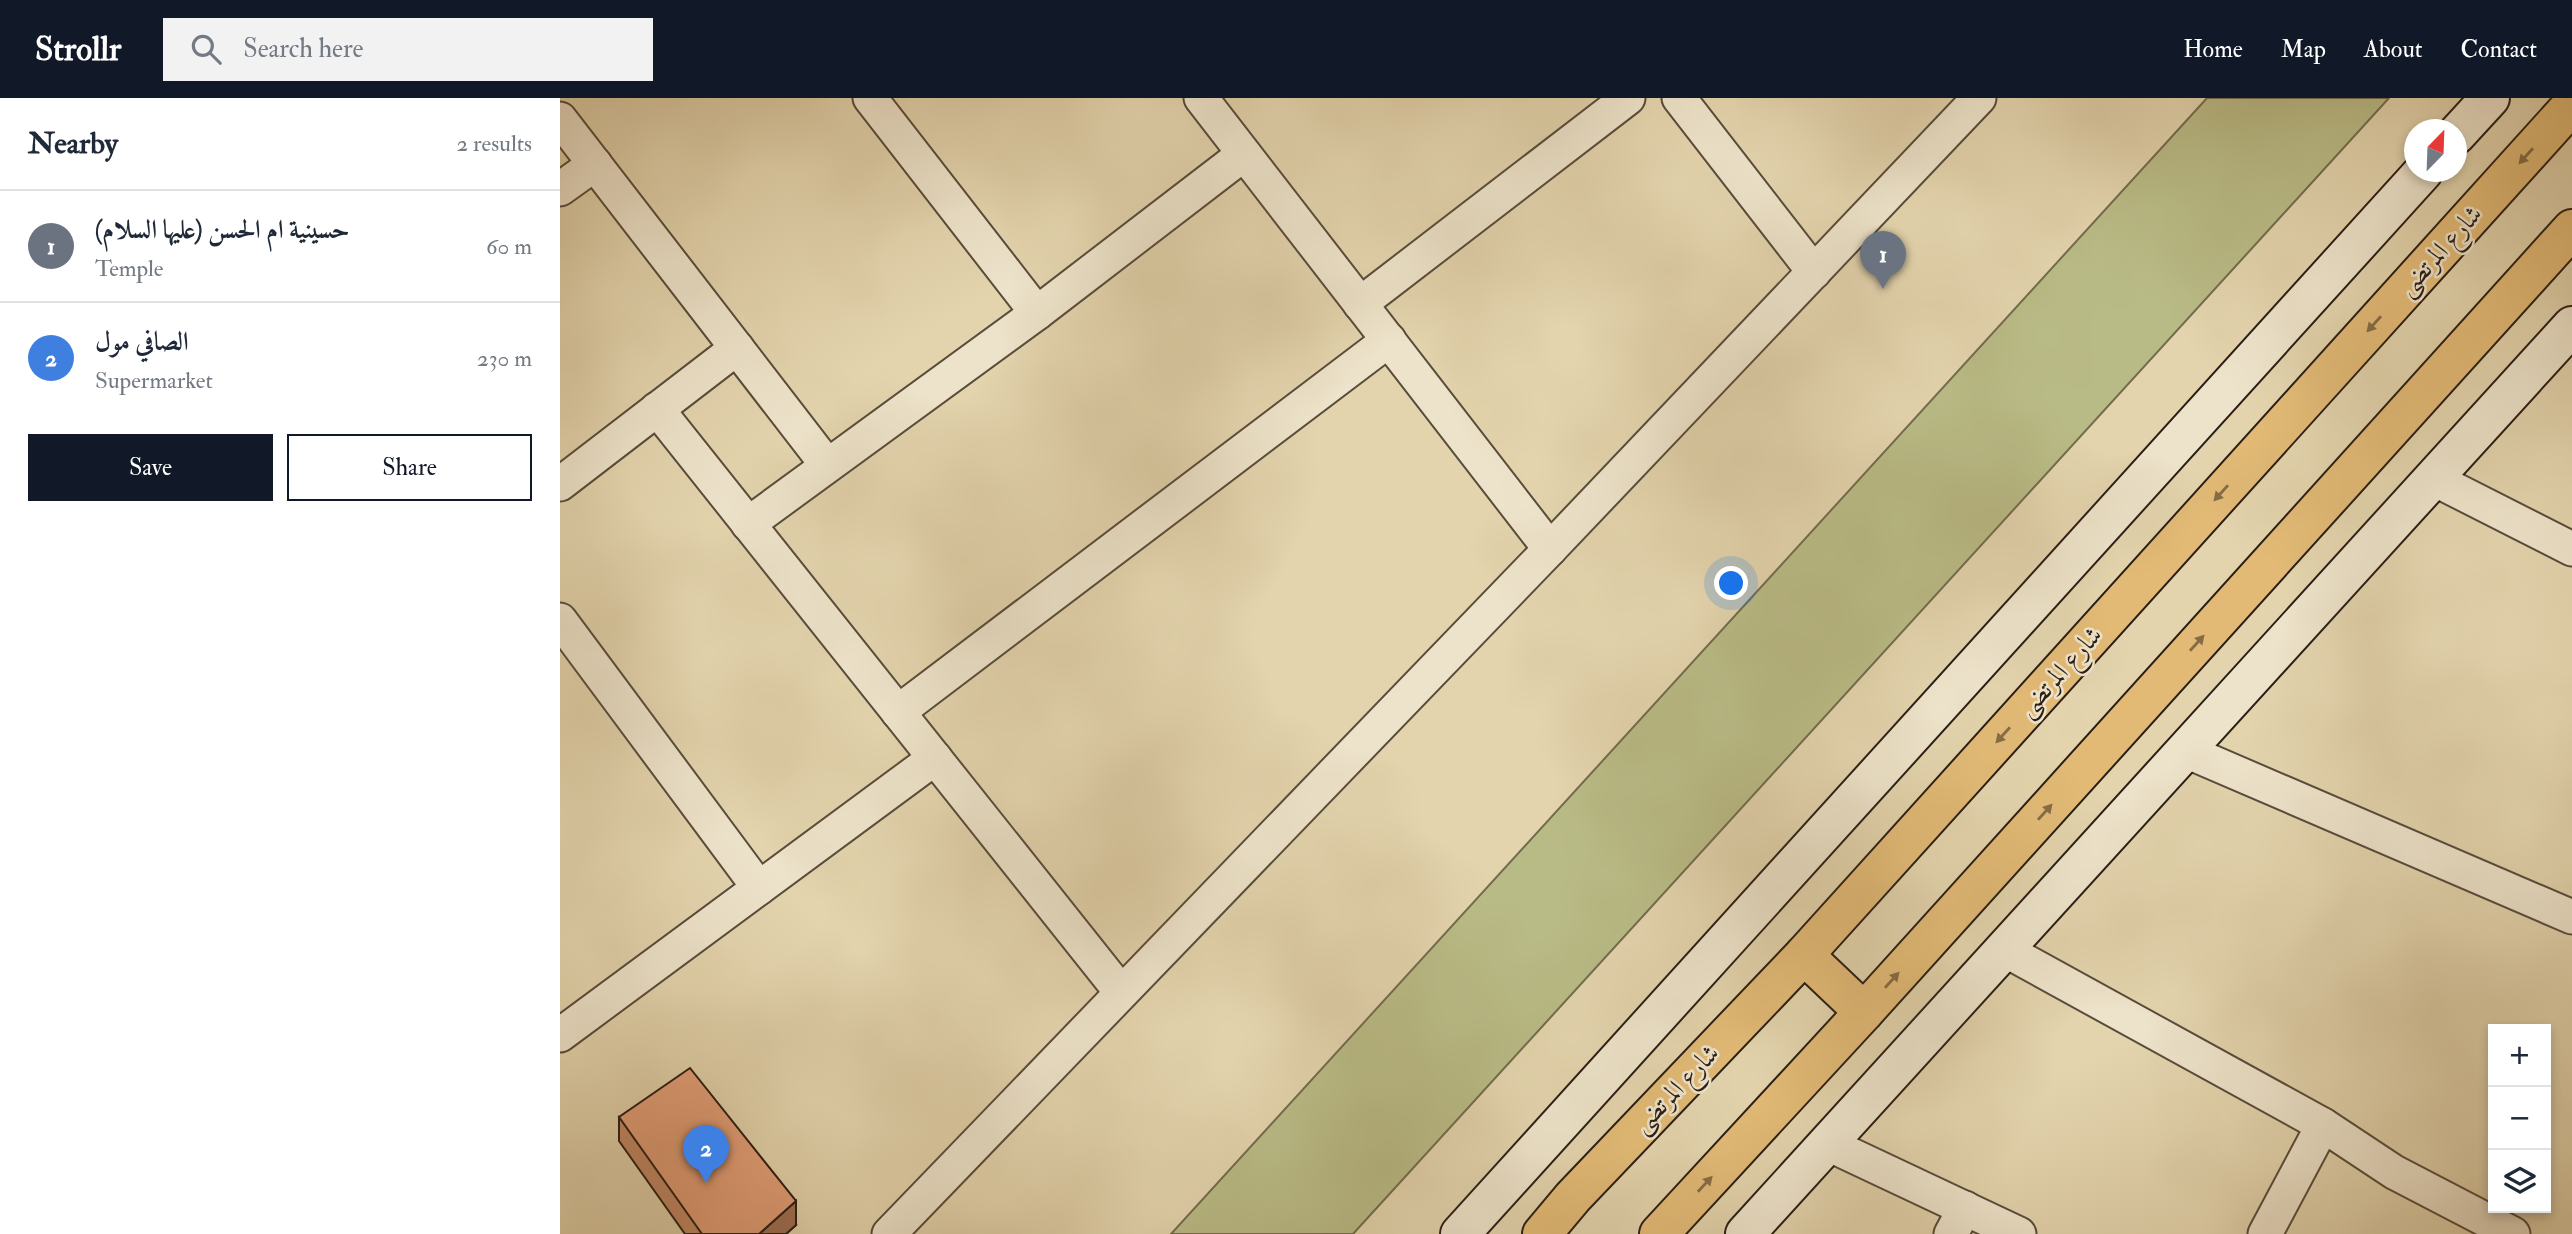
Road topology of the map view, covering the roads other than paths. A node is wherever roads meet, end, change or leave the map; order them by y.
1 (870, 98) edge
2 (1628, 98) edge
3 (1679, 98) edge
4 (1979, 98) edge
5 (2490, 98) edge
6 (1217, 104) edge
7 (2572, 105) edge
8 (560, 118) edge
9 (2467, 123) edge
10 (1244, 154) junction
11 (595, 164) junction
12 (2414, 182) edge
13 (560, 189) edge
14 (2572, 229) edge
15 (1814, 272) junction
16 (1360, 304) junction
17 (1037, 313) junction
18 (2572, 326) edge
19 (1389, 340) junction
20 (737, 348) junction
21 (657, 409) junction
22 (827, 465) junction
23 (2432, 478) junction
24 (560, 484) edge
25 (748, 524) junction
26 (1550, 549) junction
27 (2572, 549) edge
28 (560, 620) edge
29 (898, 712) junction
30 (2186, 751) junction
31 (935, 758) junction
32 (759, 888) junction
33 (2572, 917) edge
34 (2005, 950) junction
35 (1804, 955) junction
36 (1121, 992) junction
37 (1864, 1012) junction
38 (564, 1023) edge
39 (2323, 1125) junction
40 (1828, 1144) junction
41 (1958, 1221) edge
42 (889, 1234) edge
43 (1460, 1234) edge
44 (1542, 1234) edge
45 (1658, 1234) edge
46 (1745, 1234) edge
47 (2019, 1234) edge
48 (2265, 1234) edge
49 (2513, 1234) edge

1 - 17 street
2 - 16 street
3 - 15 street
4 - 15 street
5 - 9 main road
6 - 10 street
7 -> 35 main road, شارع المرتضى
8 - 11 street
10 - 16 street
10 - 17 street
11 - 13 street
11 - 20 street
12 - 43 main road
37 -> 14 main road
15 - 26 street
16 - 19 street
17 - 22 street
18 - 23 main road
19 - 26 street
19 - 29 street
20 - 21 street
20 - 22 street
21 - 24 street
21 - 25 street
22 - 25 street
23 - 27 street
23 - 30 main road
25 - 29 street
26 - 36 street
28 - 32 street
29 - 31 street
30 - 33 street
30 - 34 main road
31 - 32 street
31 - 36 street
32 - 38 street
34 - 39 street
34 - 40 main road
35 - 37 main road
35 - 44 main road, شارع المرتضى
36 - 42 street
45 -> 37 main road
39 - 48 street
39 - 49 street
40 - 41 street
40 - 46 main road
41 - 47 street

